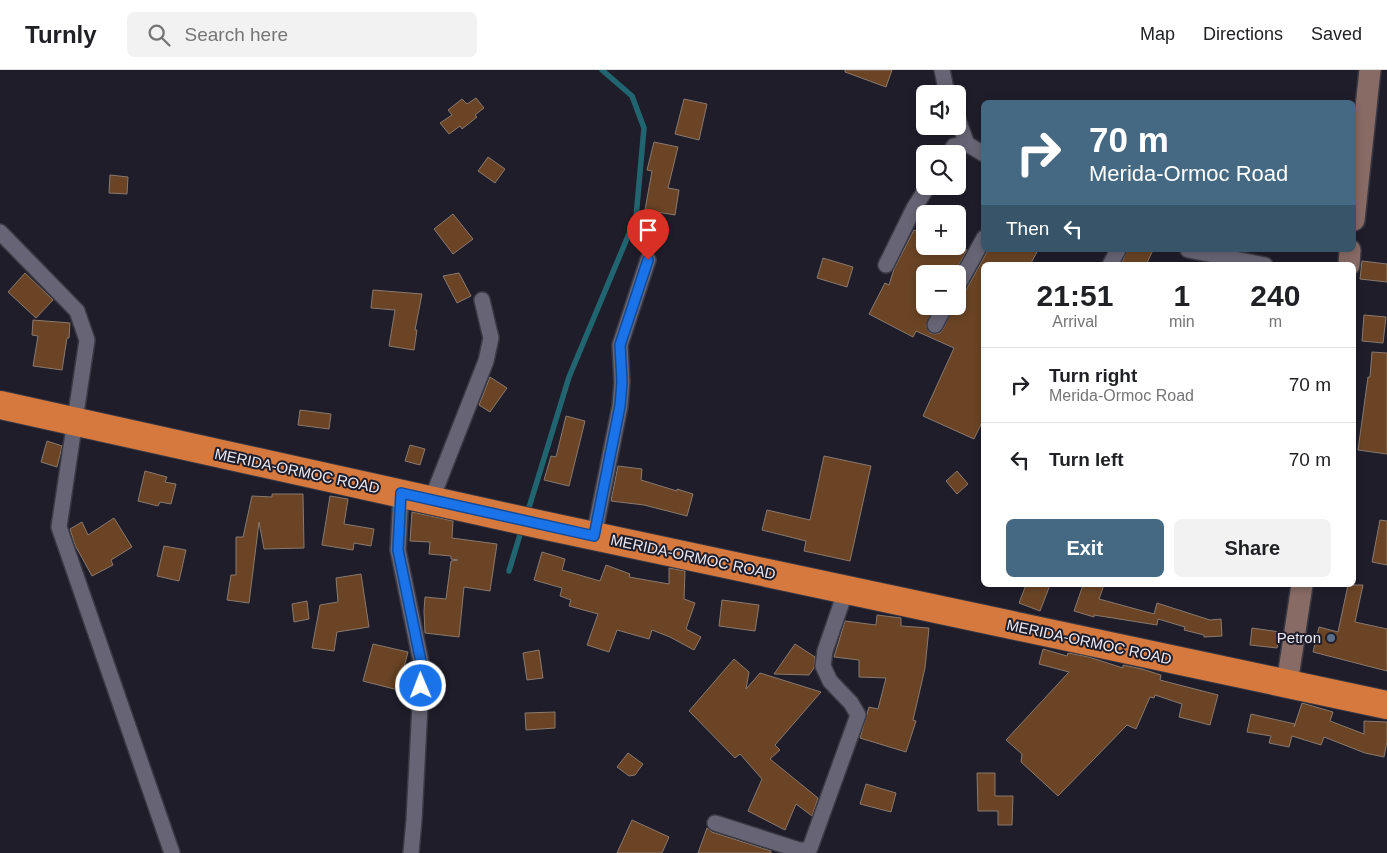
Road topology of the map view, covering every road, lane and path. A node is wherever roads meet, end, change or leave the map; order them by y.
1 (942, 70) edge
2 (1370, 70) edge
3 (945, 85) edge
4 (964, 135) edge
5 (968, 144) junction
6 (961, 145) edge
7 (981, 152) edge
8 (922, 195) edge
9 (1356, 201) edge
10 (0, 232) edge
11 (981, 243) edge
12 (1198, 252) edge
13 (648, 260) dead end
14 (1250, 262) edge
15 (886, 265) dead end
16 (966, 271) edge
17 (482, 300) dead end
18 (940, 315) edge
19 (934, 325) dead end
20 (0, 405) edge
21 (74, 422) junction
22 (401, 493) junction
23 (431, 500) junction
24 (594, 536) junction
25 (1302, 587) edge
26 (846, 590) junction
27 (1286, 684) junction
28 (1387, 705) edge
29 (715, 823) dead end
30 (172, 853) edge
31 (411, 853) edge

1 - 3 street
2 - 9 main road
4 - 5 street
5 - 6 street
5 - 7 street
8 - 15 street
10 - 21 street
11 - 16 street
12 - 14 street
13 - 24 street
17 - 23 street
18 - 19 street
20 - 21 highway, MERIDA-ORMOC ROAD
21 - 22 highway, MERIDA-ORMOC ROAD
21 - 30 street
22 - 23 highway, MERIDA-ORMOC ROAD
22 - 31 street
23 - 24 highway, MERIDA-ORMOC ROAD
24 - 26 highway, MERIDA-ORMOC ROAD
25 - 27 main road
26 - 27 highway, MERIDA-ORMOC ROAD
26 - 29 street
27 - 28 highway, MERIDA-ORMOC ROAD

